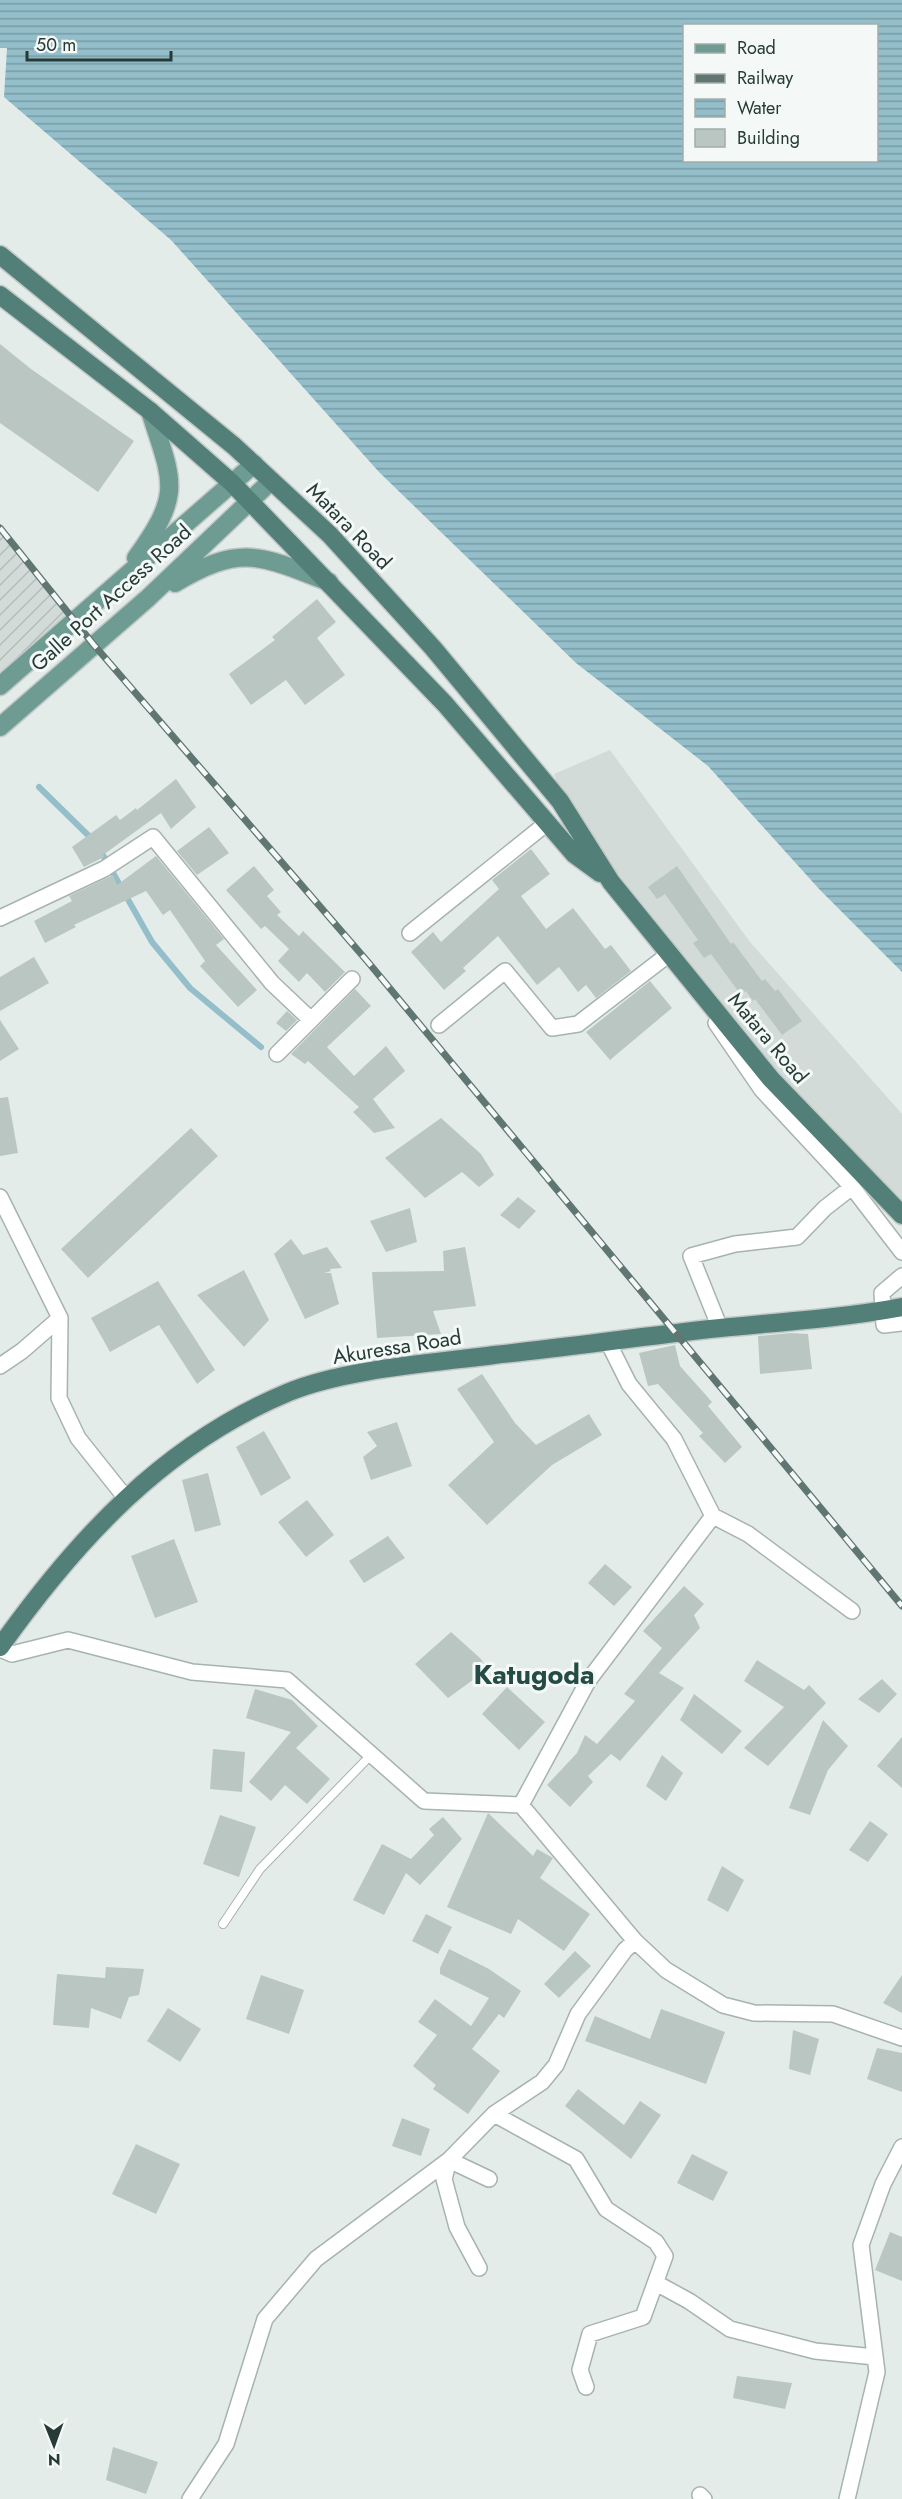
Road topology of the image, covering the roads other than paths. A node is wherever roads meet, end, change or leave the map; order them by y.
1 (0, 255) edge
2 (0, 296) edge
3 (150, 411) junction
4 (254, 464) junction
5 (271, 481) junction
6 (232, 483) junction
7 (250, 501) junction
8 (331, 583) junction
9 (118, 584) junction
10 (148, 598) junction
11 (0, 686) edge
12 (0, 727) edge
13 (547, 823) junction
14 (611, 882) junction
15 (0, 918) edge
16 (410, 933) dead end
17 (669, 954) junction
18 (352, 979) dead end
19 (310, 1019) junction
20 (439, 1025) dead end
21 (277, 1054) dead end
22 (852, 1187) junction
23 (0, 1197) edge
24 (902, 1215) edge
25 (902, 1252) edge
26 (902, 1276) edge
27 (902, 1307) edge
28 (883, 1311) junction
29 (60, 1318) junction
30 (902, 1323) edge
31 (720, 1328) junction
32 (608, 1342) junction
33 (0, 1366) edge
34 (125, 1497) junction
35 (713, 1516) junction
36 (852, 1611) dead end
37 (0, 1648) edge
38 (371, 1755) junction
39 (521, 1805) junction
40 (223, 1924) dead end
41 (635, 1941) junction
42 (902, 2038) edge
43 (494, 2114) junction
44 (902, 2147) edge
45 (449, 2160) junction
46 (489, 2179) dead end
47 (479, 2268) dead end
48 (657, 2283) junction
49 (875, 2357) junction
50 (586, 2387) dead end
51 (190, 2499) edge
52 (847, 2499) edge

1 - 4 highway, Matara Road
2 - 3 highway, Matara Road
3 - 6 highway, Matara Road
3 - 9 main road
4 - 5 highway, Matara Road
4 - 6 main road, Galle Port Access Road
5 - 7 main road, Galle Port Access Road
5 - 14 highway, Matara Road
6 - 7 highway, Matara Road
6 - 9 main road, Galle Port Access Road
7 - 8 highway, Matara Road
7 - 10 main road, Galle Port Access Road
8 - 10 main road
8 - 13 highway, Matara Road
9 - 11 main road, Galle Port Access Road
10 - 12 main road, Galle Port Access Road
13 - 14 highway, Matara Road
13 - 16 street
14 - 17 highway, Matara Road
15 - 19 street
17 - 20 street
17 - 22 street
17 - 24 highway, Matara Road
18 - 19 street
19 - 21 street
22 - 25 street
22 - 31 street
23 - 29 street
26 - 28 street
27 - 28 highway, Akuressa Road
28 - 30 street
28 - 31 highway, Akuressa Road
29 - 33 street
29 - 34 street
31 - 32 highway, Akuressa Road
32 - 34 highway, Akuressa Road
32 - 35 street
34 - 37 highway, Akuressa Road
35 - 36 street
35 - 39 street
37 - 38 street
38 - 39 street
38 - 40 lane
39 - 41 street
41 - 42 street
41 - 43 street
43 - 45 street
43 - 48 street
44 - 49 street
45 - 46 street
45 - 47 street
45 - 51 street
48 - 49 street
48 - 50 street
49 - 52 street

